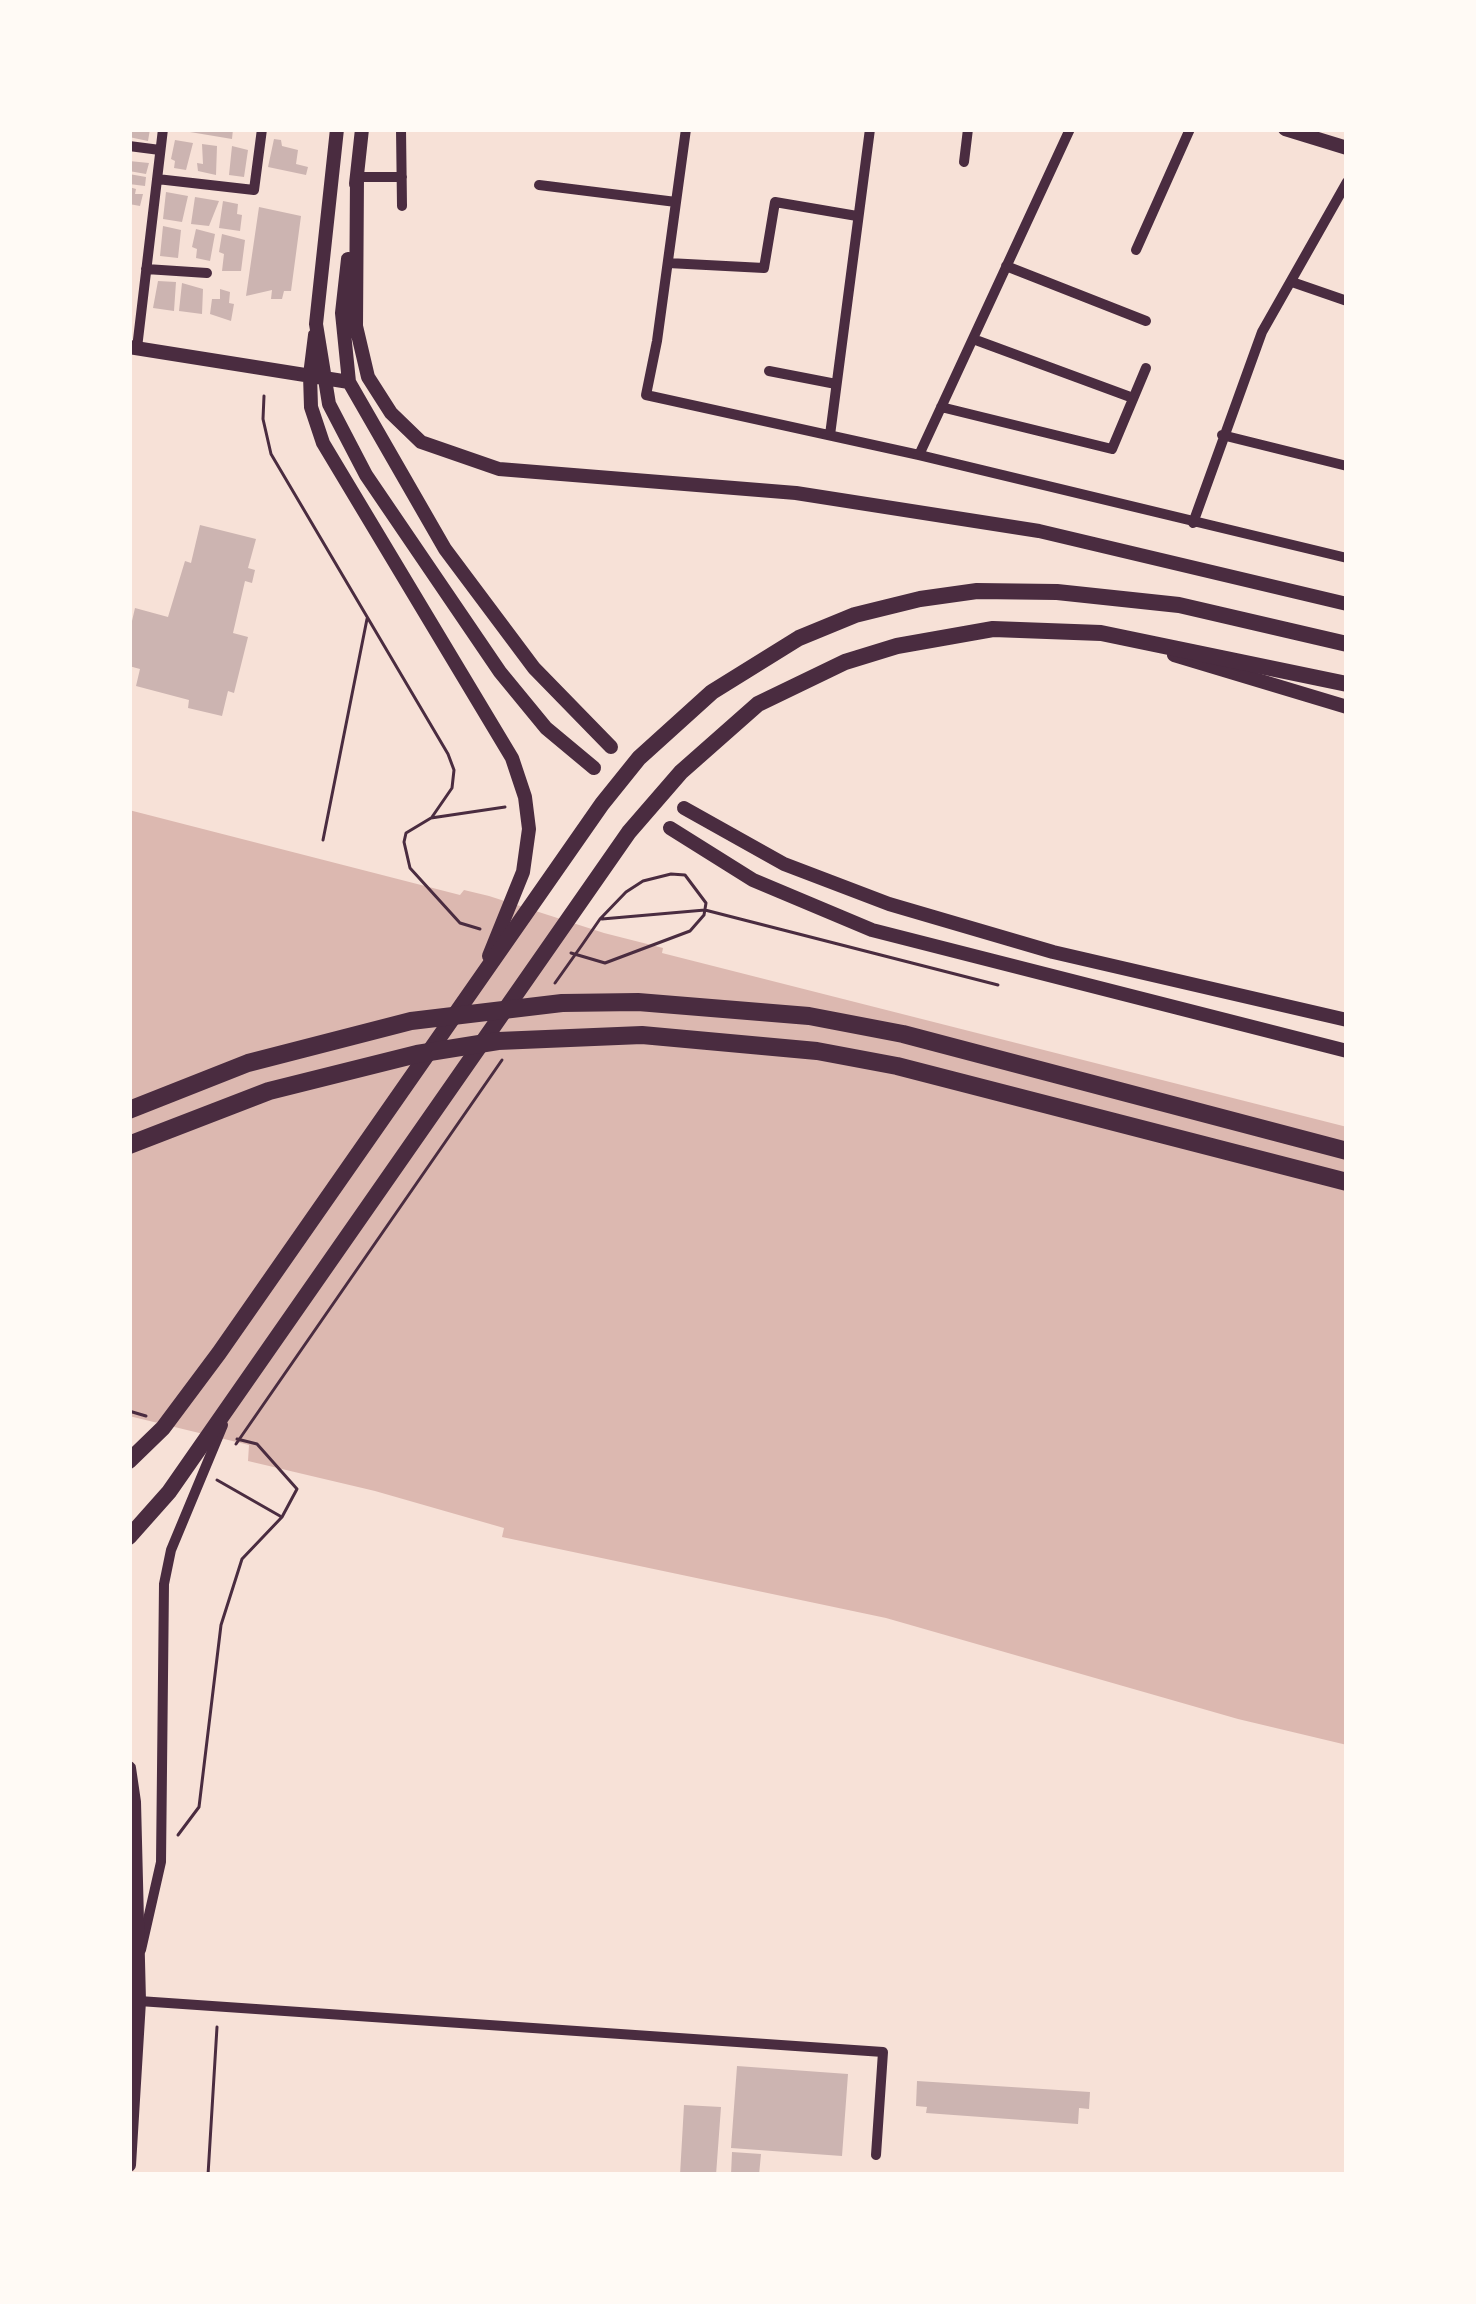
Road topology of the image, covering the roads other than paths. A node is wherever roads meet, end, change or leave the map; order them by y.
1 (163, 129) edge
2 (262, 129) edge
3 (337, 129) edge
4 (362, 129) edge
5 (401, 129) edge
6 (686, 129) edge
7 (870, 129) edge
8 (968, 129) edge
9 (1070, 129) edge
10 (1190, 129) edge
11 (1285, 129) edge
12 (129, 146) edge
13 (1347, 148) edge
14 (160, 150) junction
15 (964, 162) dead end
16 (356, 177) junction
17 (402, 177) junction
18 (157, 179) junction
19 (1347, 182) edge
20 (538, 185) dead end
21 (676, 202) junction
22 (402, 206) dead end
23 (857, 216) junction
24 (1136, 250) dead end
25 (129, 256) edge
26 (668, 263) junction
27 (147, 264) junction
28 (1006, 266) junction
29 (206, 273) dead end
30 (1292, 282) junction
31 (1347, 301) edge
32 (1147, 321) dead end
33 (973, 339) junction
34 (133, 348) edge
35 (1146, 368) dead end
36 (769, 371) dead end
37 (317, 376) junction
38 (350, 382) junction
39 (836, 384) junction
40 (1133, 398) junction
41 (941, 407) junction
42 (830, 434) junction
43 (1222, 435) junction
44 (919, 455) junction
45 (1347, 466) edge
46 (1192, 523) junction
47 (1347, 558) edge
48 (1347, 604) edge
49 (1101, 633) junction
50 (1347, 644) edge
51 (1347, 684) edge
52 (1347, 707) edge
53 (611, 747) dead end
54 (594, 768) dead end
55 (684, 808) dead end
56 (670, 828) dead end
57 (509, 927) junction
58 (1347, 1020) edge
59 (1347, 1052) edge
60 (129, 1110) edge
61 (129, 1145) edge
62 (1347, 1151) edge
63 (1347, 1182) edge
64 (211, 1442) junction
65 (129, 1461) edge
66 (129, 1538) edge
67 (129, 1768) edge
68 (136, 1971) junction
69 (139, 2001) junction
70 (876, 2156) dead end
71 (129, 2165) edge

1 - 14 street
2 - 18 street
3 - 37 street
4 - 16 street
5 - 17 street
6 - 21 street
7 - 23 street
8 - 15 street
9 - 28 street
10 - 24 street
11 - 13 street
12 - 14 street
14 - 18 street
16 - 17 street
16 - 38 street
16 - 48 street
17 - 22 street
18 - 27 street
19 - 30 street
20 - 21 street
21 - 26 street
23 - 26 street
23 - 39 street
25 - 27 street
26 - 42 street
27 - 29 street
27 - 34 street
28 - 32 street
28 - 33 street
30 - 31 street
30 - 43 street
33 - 40 street
33 - 41 street
34 - 37 street
35 - 40 street
36 - 39 street
37 - 38 street
37 - 54 street
37 - 57 street
38 - 53 street
39 - 42 street
40 - 41 street
41 - 44 street
42 - 44 street
43 - 45 street
43 - 46 street
44 - 46 street
46 - 47 street
49 - 51 main road
49 - 52 street
49 - 64 main road
50 - 57 main road
55 - 58 street
56 - 59 street
57 - 65 main road
60 - 62 highway
61 - 63 highway
64 - 66 main road
64 - 68 street
67 - 68 street
68 - 69 street
69 - 70 street
69 - 71 street

